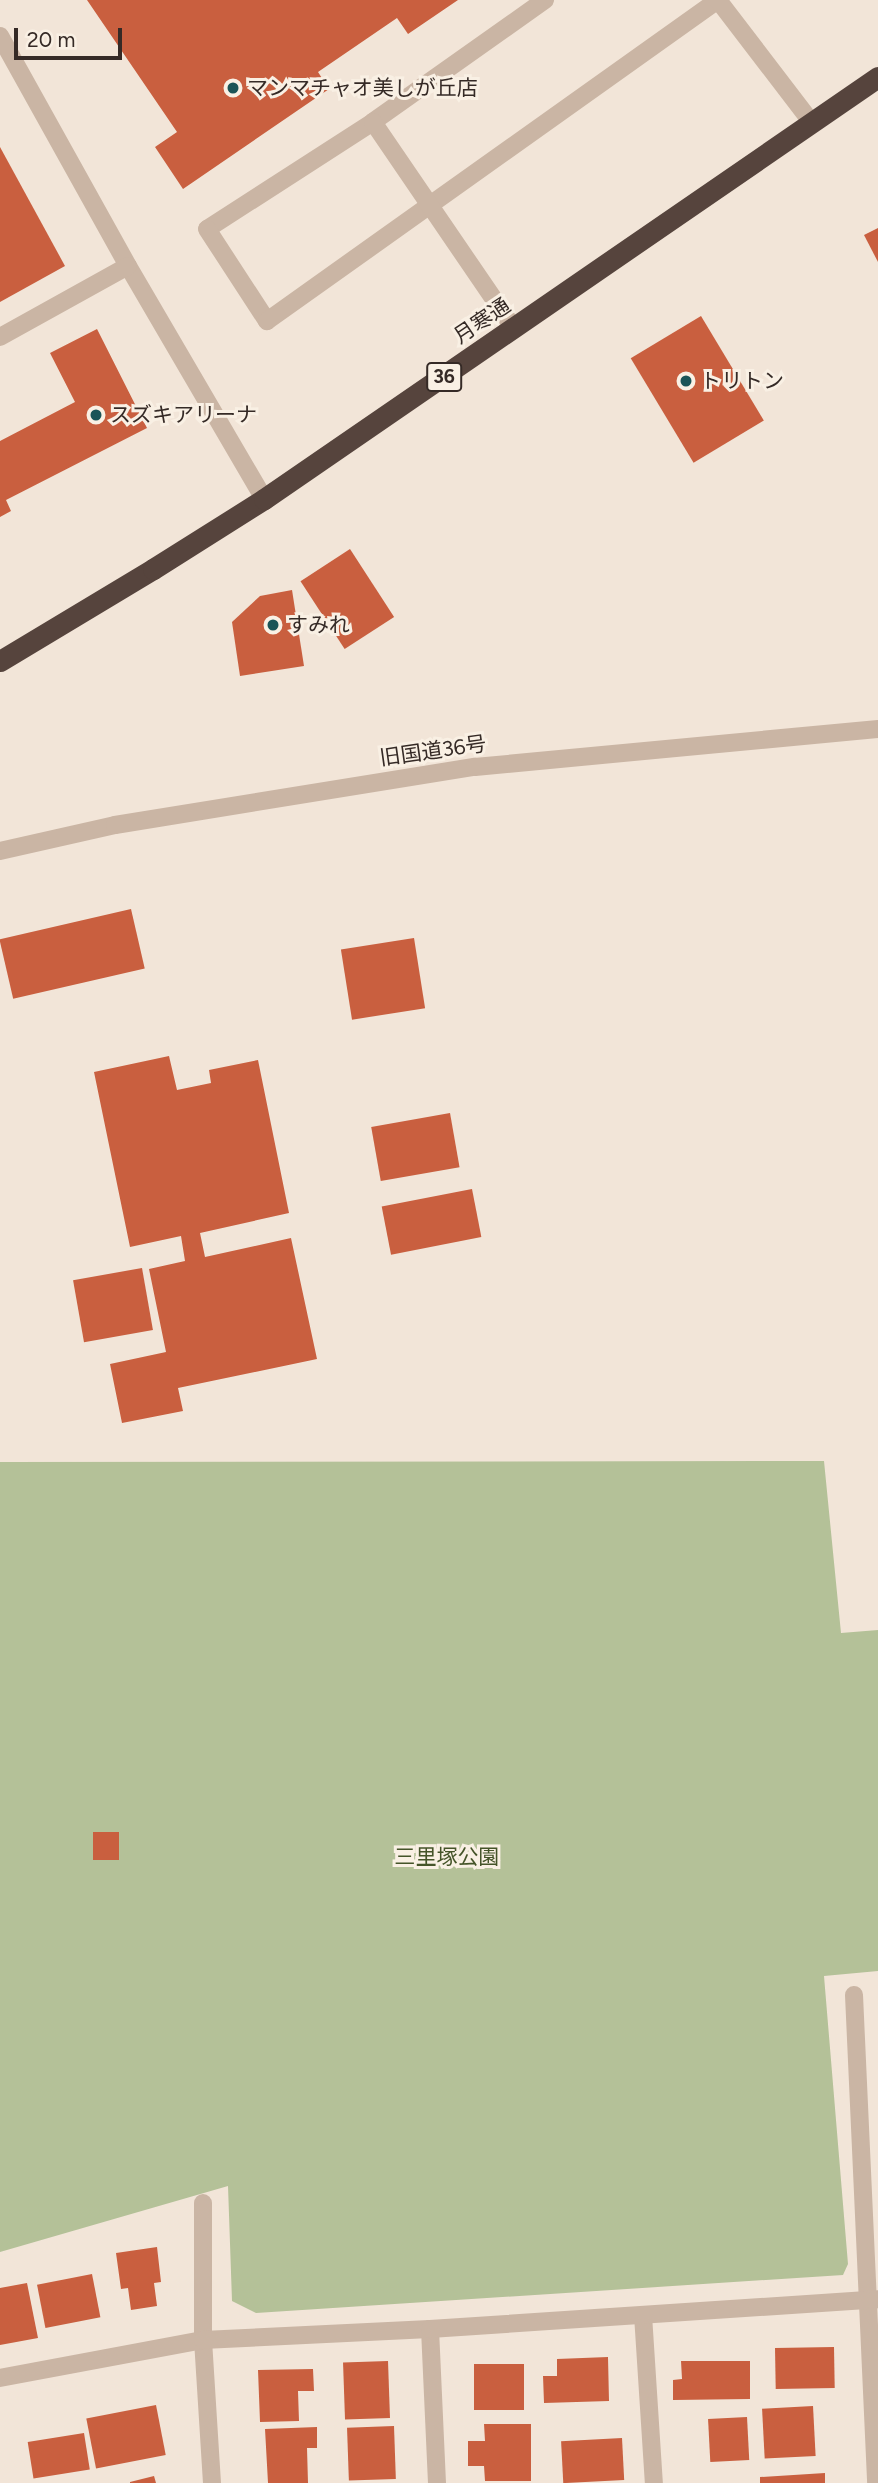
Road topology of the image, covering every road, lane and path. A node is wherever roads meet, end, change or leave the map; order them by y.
1 (545, 0) edge
2 (718, 0) edge
3 (0, 36) edge
4 (878, 77) edge
5 (373, 122) junction
6 (812, 123) junction
7 (431, 204) junction
8 (128, 266) junction
9 (514, 329) junction
10 (0, 337) edge
11 (264, 499) junction
12 (0, 661) edge
13 (878, 729) edge
14 (0, 850) edge
15 (853, 1995) dead end
16 (203, 2203) dead end
17 (872, 2299) edge
18 (643, 2315) junction
19 (429, 2329) junction
20 (204, 2340) junction
21 (0, 2378) edge
22 (212, 2483) edge
23 (437, 2483) edge
24 (654, 2483) edge
25 (876, 2483) edge

1 - 5 street
2 - 6 street
2 - 7 street
3 - 8 street
4 - 6 highway, 月寒通 / 36
5 - 7 street
5 - 7 street
6 - 9 highway, 月寒通 / 36
7 - 9 street
8 - 10 street
8 - 11 street
9 - 11 highway, 月寒通 / 36
11 - 12 highway, 月寒通 / 36
13 - 14 street, 旧国道36号
15 - 17 street
16 - 20 street
17 - 18 street
17 - 25 street
18 - 19 street
18 - 24 street
19 - 20 street
19 - 23 street
20 - 21 street
20 - 22 street

